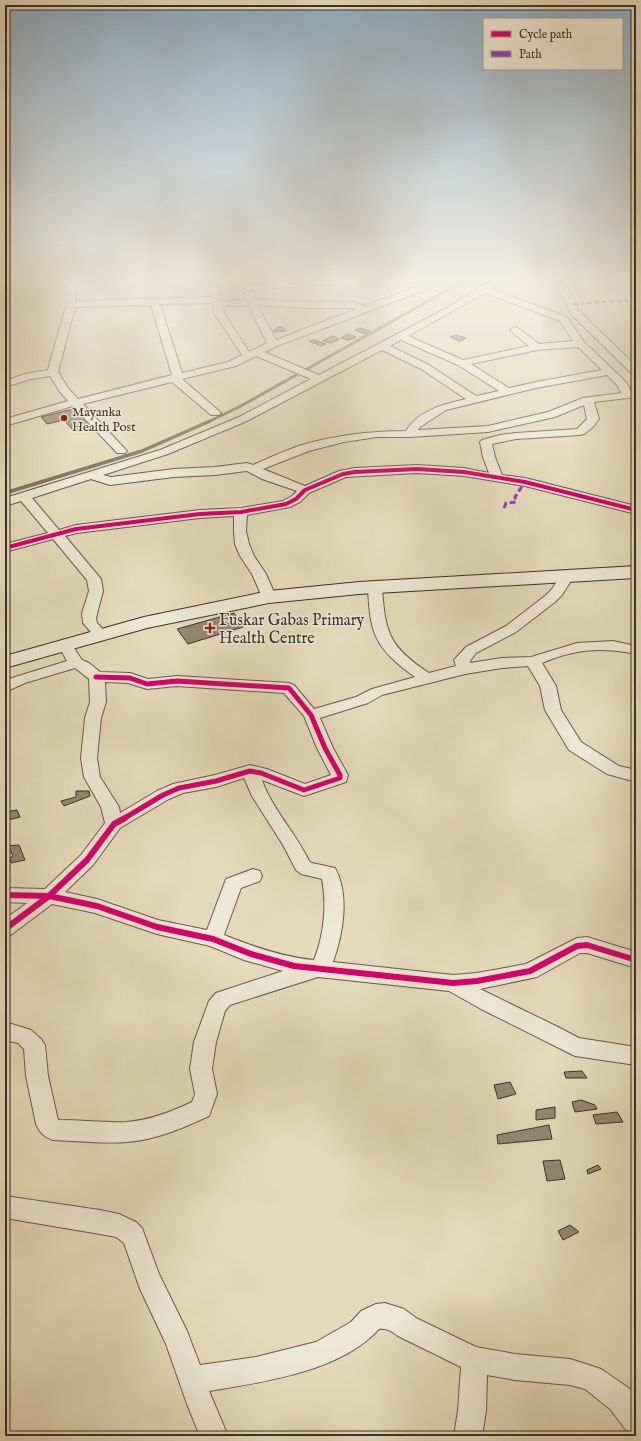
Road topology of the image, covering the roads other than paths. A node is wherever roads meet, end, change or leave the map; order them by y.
1 (59, 348) edge
2 (168, 348) edge
3 (247, 348) edge
4 (265, 348) edge
5 (374, 348) edge
6 (387, 348) edge
7 (428, 348) edge
8 (531, 348) edge
9 (584, 348) edge
10 (611, 348) edge
11 (252, 355) junction
12 (462, 363) junction
13 (53, 372) junction
14 (609, 372) junction
15 (636, 372) edge
16 (176, 377) junction
17 (315, 377) junction
18 (5, 384) edge
19 (508, 392) junction
20 (632, 394) edge
21 (473, 399) junction
22 (586, 400) junction
23 (76, 402) junction
24 (215, 413) dead end
25 (5, 423) edge
26 (410, 434) junction
27 (121, 451) dead end
28 (254, 469) junction
29 (91, 475) junction
30 (498, 477) junction
31 (305, 490) junction
32 (24, 496) junction
33 (5, 502) edge
34 (636, 510) edge
35 (241, 512) junction
36 (56, 534) junction
37 (5, 548) edge
38 (636, 572) edge
39 (567, 576) junction
40 (375, 587) junction
41 (269, 597) junction
42 (101, 635) junction
43 (65, 645) junction
44 (636, 650) edge
45 (533, 661) junction
46 (5, 662) edge
47 (76, 663) junction
48 (464, 669) junction
49 (96, 677) junction
50 (426, 678) junction
51 (5, 687) edge
52 (311, 715) junction
53 (250, 771) junction
54 (636, 776) edge
55 (114, 824) junction
56 (252, 876) dead end
57 (5, 895) edge
58 (49, 896) junction
59 (5, 929) edge
60 (213, 939) junction
61 (636, 960) edge
62 (321, 969) junction
63 (453, 983) junction
64 (5, 1031) edge
65 (636, 1056) edge
66 (5, 1207) edge
67 (474, 1360) junction
68 (192, 1380) junction
69 (636, 1420) edge
70 (214, 1436) edge
71 (468, 1436) edge

1 - 13 street
2 - 16 street
3 - 11 street
4 - 11 street
5 - 17 street
6 - 21 street
7 - 12 street
8 - 12 street
9 - 14 street
10 - 15 street
11 - 16 street
11 - 17 street
12 - 19 street
13 - 18 street
13 - 23 street
14 - 19 street
14 - 20 street
16 - 23 street
16 - 24 street
17 - 29 street
19 - 21 street
20 - 22 street
21 - 26 street
22 - 26 street
22 - 30 street
23 - 25 street
23 - 27 street
26 - 28 street
28 - 29 street
28 - 31 street
29 - 32 street
30 - 31 street
30 - 34 street
31 - 35 street
32 - 33 street
32 - 36 street
35 - 36 street
35 - 41 street
36 - 37 street
36 - 42 street
38 - 39 street
39 - 40 street
39 - 48 street
40 - 41 street
40 - 50 street
41 - 42 street
42 - 43 street
43 - 46 street
43 - 47 street
44 - 45 street
45 - 48 street
45 - 54 street
47 - 49 street
47 - 51 street
48 - 50 street
49 - 52 street
49 - 55 street
50 - 52 street
52 - 53 street
53 - 55 street
53 - 62 street
55 - 58 street
56 - 60 street
57 - 58 street
58 - 59 street
58 - 60 street
60 - 62 street
61 - 63 street
62 - 63 street
62 - 64 street
63 - 65 street
66 - 68 street
67 - 68 street
67 - 69 street
67 - 71 street
68 - 70 street

